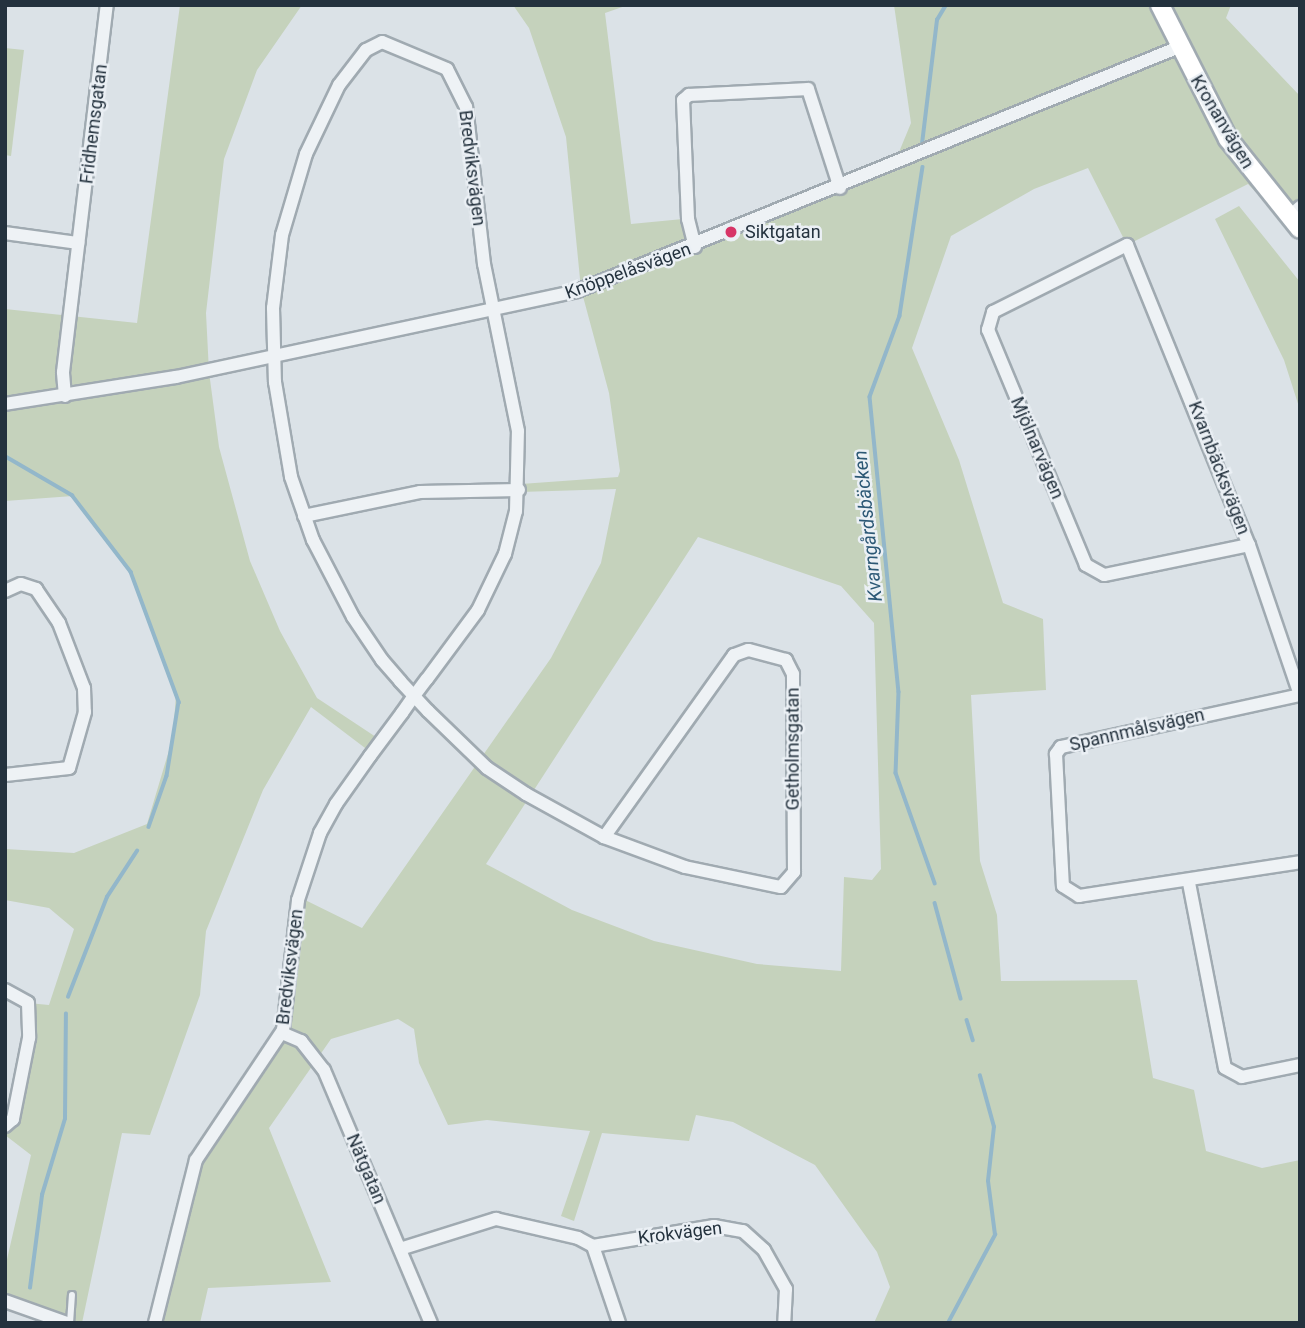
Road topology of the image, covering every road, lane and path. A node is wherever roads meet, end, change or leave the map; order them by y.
1 (107, 5) edge
2 (1160, 5) edge
3 (1179, 47) junction
4 (840, 188) junction
5 (1296, 218) edge
6 (5, 233) edge
7 (78, 243) junction
8 (1126, 245) joint
9 (695, 247) junction
10 (492, 311) junction
11 (273, 358) junction
12 (65, 396) junction
13 (5, 404) edge
14 (519, 490) junction
15 (304, 516) junction
16 (1249, 545) junction
17 (5, 591) edge
18 (1300, 695) edge
19 (415, 696) junction
20 (5, 775) edge
21 (604, 837) junction
22 (1300, 862) edge
23 (1189, 883) junction
24 (5, 990) edge
25 (282, 1033) junction
26 (1300, 1065) edge
27 (5, 1126) edge
28 (593, 1246) junction
29 (400, 1249) junction
30 (72, 1295) dead end
31 (5, 1301) edge
32 (69, 1323) edge
33 (155, 1323) edge
34 (431, 1323) edge
35 (619, 1323) edge
36 (784, 1323) edge

1 - 7 street, Fridhemsgatan
2 - 3 street, Kronanvägen
3 - 4 street, Knöppelåsvägen
3 - 5 street, Kronanvägen
4 - 9 street, Knöppelåsvägen
4 - 9 street
6 - 7 street
7 - 12 street, Fridhemsgatan
8 - 16 street, Kvarnbäcksvägen
8 - 16 street, Mjölnarvägen
9 - 10 street, Knöppelåsvägen
10 - 11 street, Knöppelåsvägen
10 - 11 street, Bredviksvägen
10 - 14 street, Bredviksvägen
11 - 12 street, Knöppelåsvägen
11 - 15 street, Bredviksvägen
12 - 13 street, Knöppelåsvägen
14 - 15 street
14 - 19 street, Bredviksvägen
15 - 19 street, Bredviksvägen
16 - 18 street, Kvarnbäcksvägen
17 - 20 street
18 - 23 street, Spannmålsvägen
19 - 21 street, Getholmsgatan
19 - 25 street, Bredviksvägen
21 - 21 street, Getholmsgatan
22 - 23 street, Spannmålsvägen
23 - 26 street
24 - 27 street
25 - 29 street, Nätgatan
25 - 33 street, Bredviksvägen
28 - 29 street
28 - 35 street
28 - 36 street, Krokvägen
29 - 34 street, Nätgatan
30 - 32 lane
31 - 32 street

